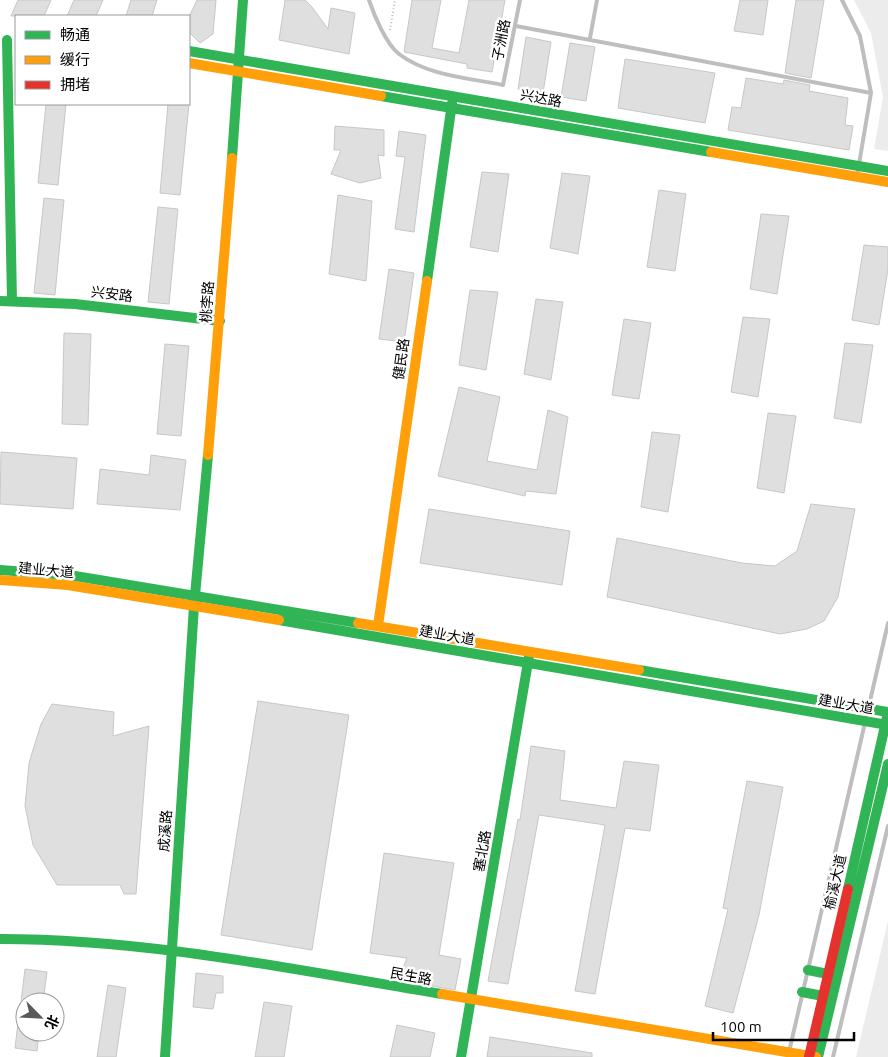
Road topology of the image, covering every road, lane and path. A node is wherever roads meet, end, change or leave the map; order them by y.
1 (243, 0) edge
2 (368, 0) edge
3 (395, 0) edge
4 (520, 0) edge
5 (597, 0) edge
6 (842, 0) edge
7 (516, 26) junction
8 (388, 38) junction
9 (590, 38) junction
10 (8, 40) edge
11 (190, 51) edge
12 (8, 52) edge
13 (238, 58) junction
14 (190, 63) edge
15 (237, 71) junction
16 (871, 93) junction
17 (453, 96) junction
18 (451, 108) junction
19 (858, 171) junction
20 (888, 171) edge
21 (888, 182) edge
22 (12, 300) junction
23 (0, 301) edge
24 (220, 321) junction
25 (0, 570) edge
26 (0, 580) edge
27 (195, 601) junction
28 (888, 623) edge
29 (378, 626) junction
30 (530, 650) junction
31 (528, 663) junction
32 (868, 709) junction
33 (888, 713) edge
34 (865, 721) junction
35 (886, 724) edge
36 (888, 764) edge
37 (888, 826) edge
38 (0, 939) edge
39 (171, 950) junction
40 (808, 970) junction
41 (828, 974) junction
42 (802, 992) junction
43 (822, 996) junction
44 (471, 1000) junction
45 (788, 1055) edge
46 (165, 1057) edge
47 (461, 1057) edge
48 (813, 1057) edge
49 (834, 1057) edge

1 - 13 main road, 桃李路
2 - 8 lane
3 - 8 path
4 - 7 lane, 子洲路
5 - 9 lane
6 - 16 lane
7 - 8 lane, 子洲路
7 - 9 lane
9 - 16 lane
10 - 12 main road
11 - 13 main road, 兴达路
12 - 22 main road
13 - 15 main road, 桃李路
13 - 17 main road, 兴达路
14 - 15 main road, 兴达路
15 - 18 main road, 兴达路
15 - 24 main road, 桃李路
16 - 19 lane
17 - 18 main road, 健民路
17 - 19 main road, 兴达路
18 - 19 main road, 兴达路
18 - 29 main road, 健民路
19 - 20 main road, 兴达路
19 - 21 main road, 兴达路
22 - 23 main road, 兴安路
22 - 24 main road, 兴安路
24 - 27 main road, 桃李路
25 - 27 main road, 建业大道
26 - 27 main road, 建业大道
27 - 29 main road, 建业大道
27 - 31 main road, 建业大道
27 - 39 main road, 成溪路
28 - 32 lane
29 - 30 main road, 建业大道
30 - 31 main road, 塞北路
30 - 32 main road, 建业大道
31 - 34 main road, 建业大道
31 - 44 main road, 塞北路
32 - 33 main road, 建业大道
32 - 34 lane
33 - 35 main road, 榆溪大道
34 - 35 main road, 建业大道
34 - 40 lane
35 - 41 main road, 榆溪大道
36 - 48 main road, 榆溪大道
37 - 49 lane
38 - 39 main road, 民生路
39 - 44 main road, 民生路
39 - 46 main road, 成溪路
40 - 41 main road
40 - 42 lane
41 - 43 main road, 榆溪大道
42 - 43 main road
42 - 45 lane
43 - 48 main road, 榆溪大道
44 - 45 main road, 民生路
44 - 47 main road, 塞北路
45 - 48 main road, 民生路

